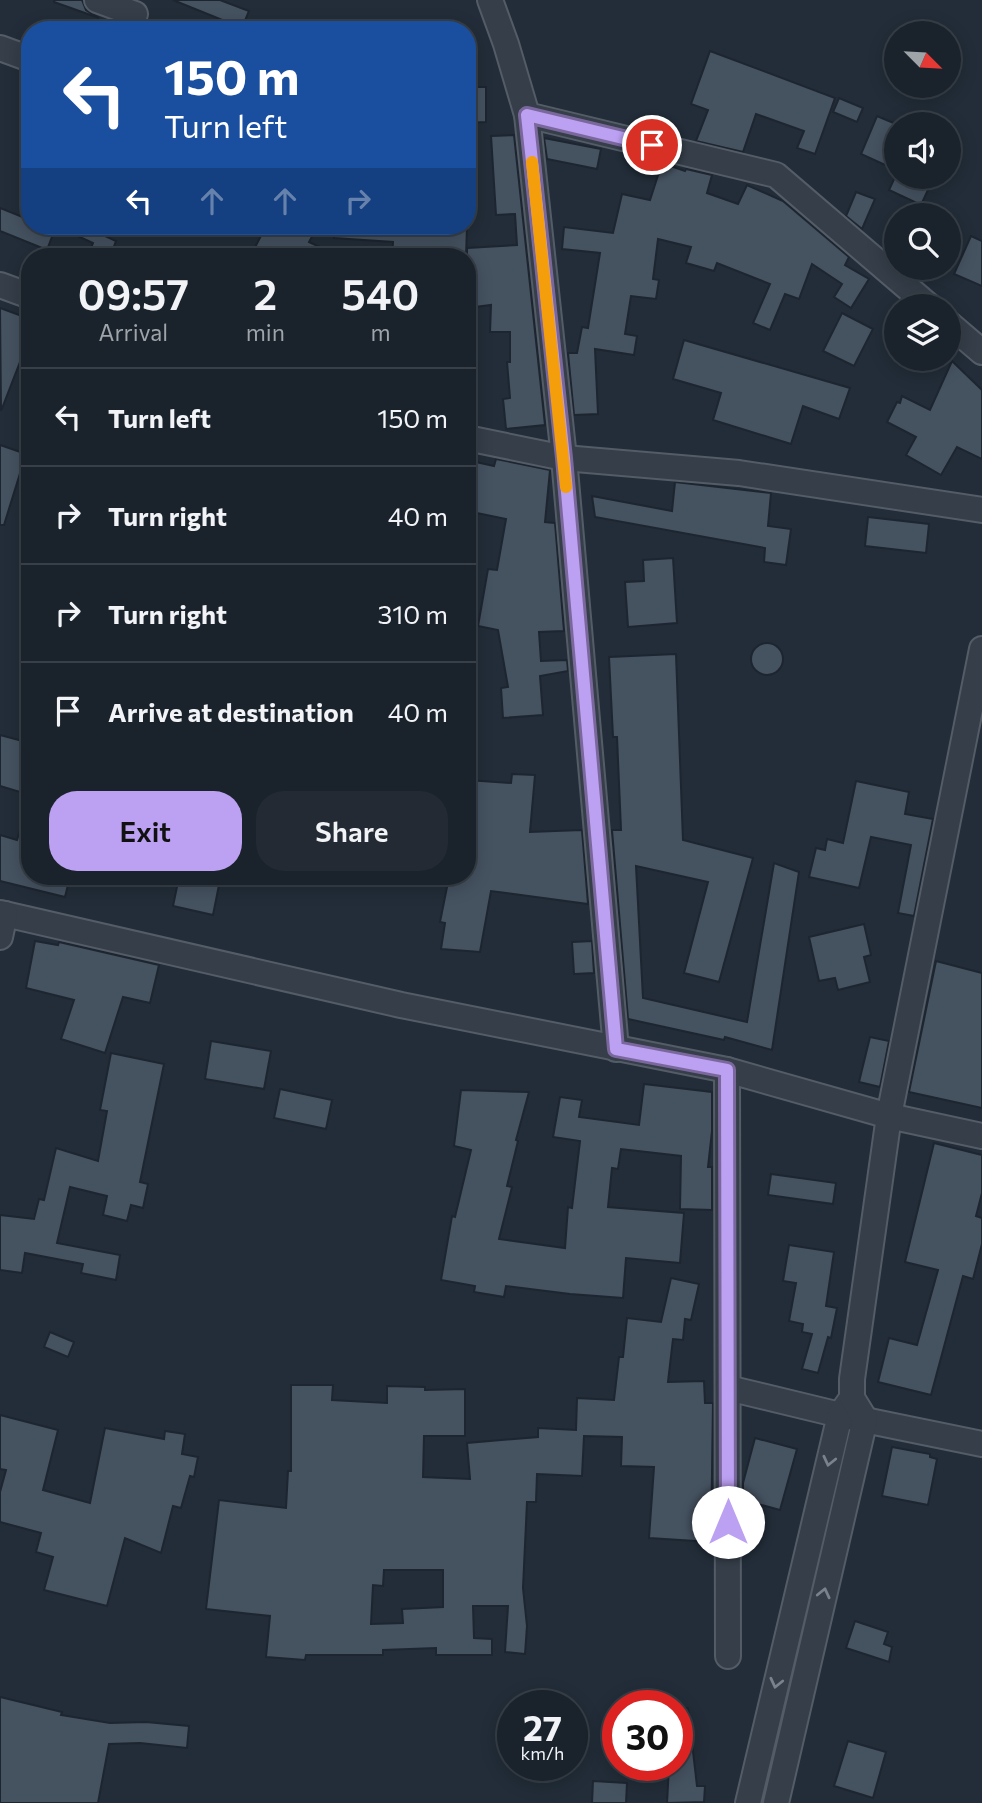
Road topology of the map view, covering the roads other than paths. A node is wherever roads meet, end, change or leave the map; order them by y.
1 (97, 0) edge
2 (490, 0) edge
3 (135, 14) dead end
4 (0, 48) edge
5 (21, 56) edge
6 (527, 115) junction
7 (0, 285) edge
8 (21, 293) edge
9 (915, 294) edge
10 (961, 334) edge
11 (982, 352) edge
12 (476, 440) edge
13 (564, 458) junction
14 (982, 510) edge
15 (982, 649) edge
16 (2, 921) edge
17 (616, 1049) junction
18 (727, 1070) junction
19 (889, 1116) junction
20 (982, 1136) edge
21 (728, 1388) junction
22 (852, 1411) junction
23 (982, 1444) edge
24 (728, 1656) dead end
25 (779, 1802) edge
26 (748, 1803) edge

1 - 3 street
2 - 6 street
4 - 5 street
6 - 9 street
6 - 13 street
7 - 8 street
10 - 11 street
12 - 13 street
13 - 14 street
13 - 17 street
15 - 19 street
16 - 17 street
17 - 18 street
18 - 19 street
18 - 21 street
19 - 20 street
19 - 22 street
21 - 22 street
21 - 24 street
22 - 23 street
25 -> 22 street
22 -> 26 street

